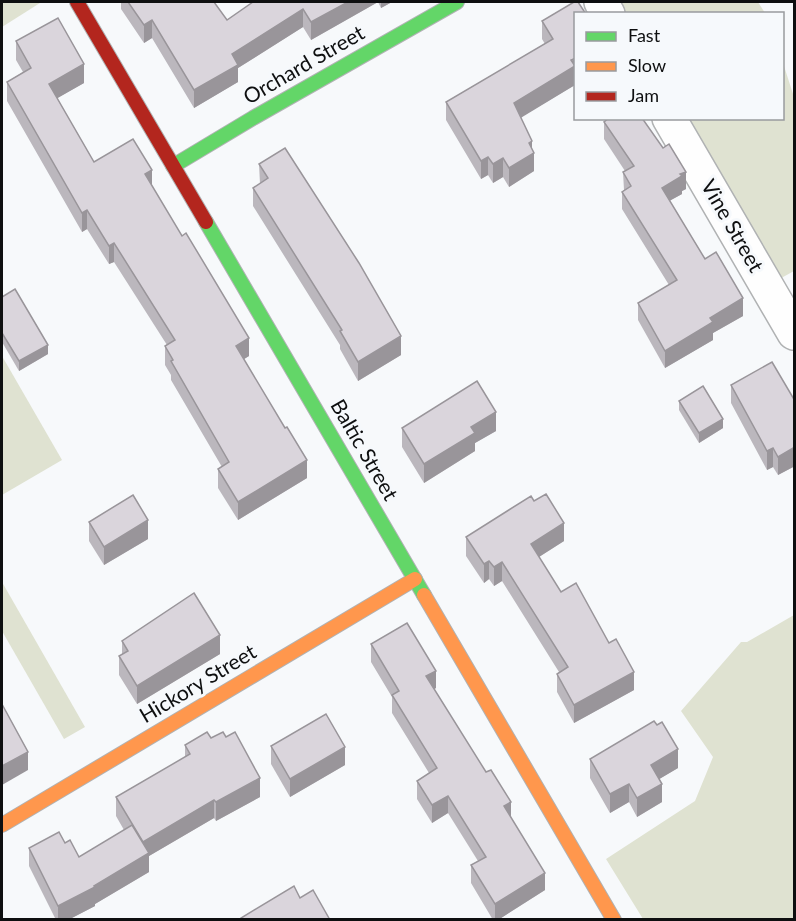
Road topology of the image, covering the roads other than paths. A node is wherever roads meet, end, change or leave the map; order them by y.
1 (77, 2) edge
2 (457, 2) edge
3 (670, 120) edge
4 (173, 166) junction
5 (795, 333) edge
6 (415, 579) junction
7 (2, 825) edge
8 (614, 920) edge

1 - 4 street, Baltic Street
2 - 4 street, Orchard Street
3 - 5 street, Vine Street
4 - 6 street, Baltic Street
6 - 7 street, Hickory Street
6 - 8 street, Baltic Street

